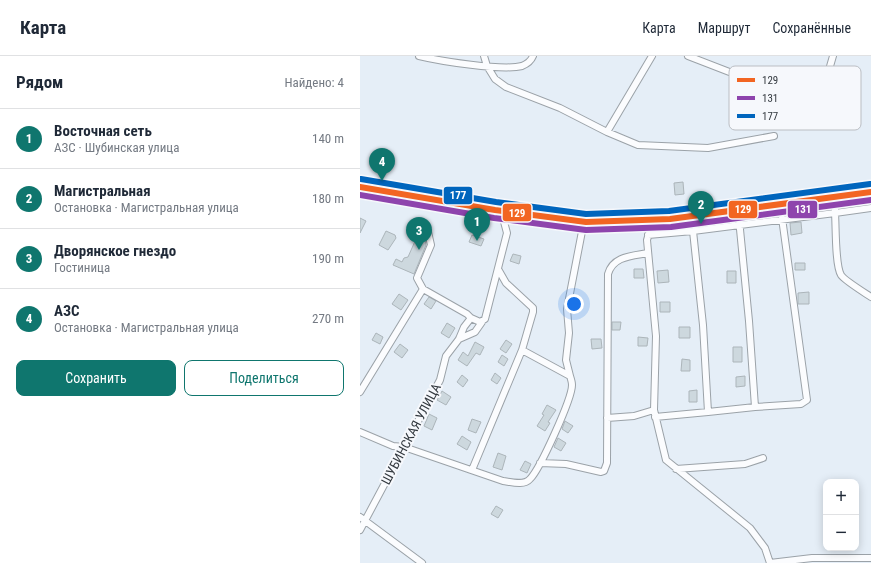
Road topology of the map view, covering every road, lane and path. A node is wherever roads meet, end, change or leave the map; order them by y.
1 (484, 56) edge
2 (533, 56) edge
3 (652, 56) edge
4 (688, 56) edge
5 (833, 56) edge
6 (423, 57) edge
7 (487, 66) junction
8 (830, 66) edge
9 (729, 72) edge
10 (607, 132) junction
11 (774, 136) dead end
12 (360, 187) edge
13 (871, 192) edge
14 (834, 197) junction
15 (871, 208) edge
16 (738, 209) junction
17 (835, 213) junction
18 (503, 218) dead end
19 (782, 218) junction
20 (653, 220) junction
21 (584, 221) junction
22 (740, 225) junction
23 (693, 231) junction
24 (428, 232) dead end
25 (648, 235) junction
26 (648, 253) junction
27 (498, 269) junction
28 (423, 289) junction
29 (871, 297) edge
30 (471, 318) junction
31 (482, 322) junction
32 (459, 339) junction
33 (522, 350) junction
34 (570, 376) junction
35 (360, 392) edge
36 (755, 407) junction
37 (708, 412) junction
38 (654, 414) junction
39 (607, 418) junction
40 (360, 432) edge
41 (404, 447) junction
42 (763, 458) dead end
43 (540, 463) junction
44 (676, 469) junction
45 (472, 470) junction
46 (360, 516) edge
47 (366, 521) junction
48 (360, 530) edge
49 (871, 558) edge
50 (421, 563) edge
51 (770, 563) edge

1 - 7 street
2 - 7 street
3 - 10 street
4 - 9 street
5 - 8 street
6 - 7 street
7 - 10 street
10 - 11 street
12 - 21 highway
13 - 14 highway
14 - 16 highway
14 - 17 street
15 - 17 street
16 - 20 highway
16 - 22 street
17 - 19 street
17 - 29 street
18 - 27 street
19 - 22 street
19 - 36 street
20 - 21 highway
20 - 25 street
21 - 34 street
22 - 23 street
22 - 36 street
23 - 25 street
23 - 37 street
24 - 28 street
25 - 26 street
26 - 38 street
26 - 39 street
27 - 31 street
27 - 33 street
28 - 30 street
28 - 35 street
30 - 31 street
30 - 32 street, ШУБИНСКАЯ УЛИЦА
31 - 32 street
32 - 41 street, ШУБИНСКАЯ УЛИЦА
33 - 34 street
33 - 45 street
34 - 43 street
36 - 37 street
37 - 38 street
38 - 39 street
38 - 44 street
39 - 43 street
40 - 41 street
41 - 45 street
41 - 47 street, ШУБИНСКАЯ УЛИЦА
42 - 44 street
43 - 45 street
44 - 51 street
46 - 47 street
47 - 48 street, ШУБИНСКАЯ УЛИЦА
47 - 50 street
49 - 51 street

